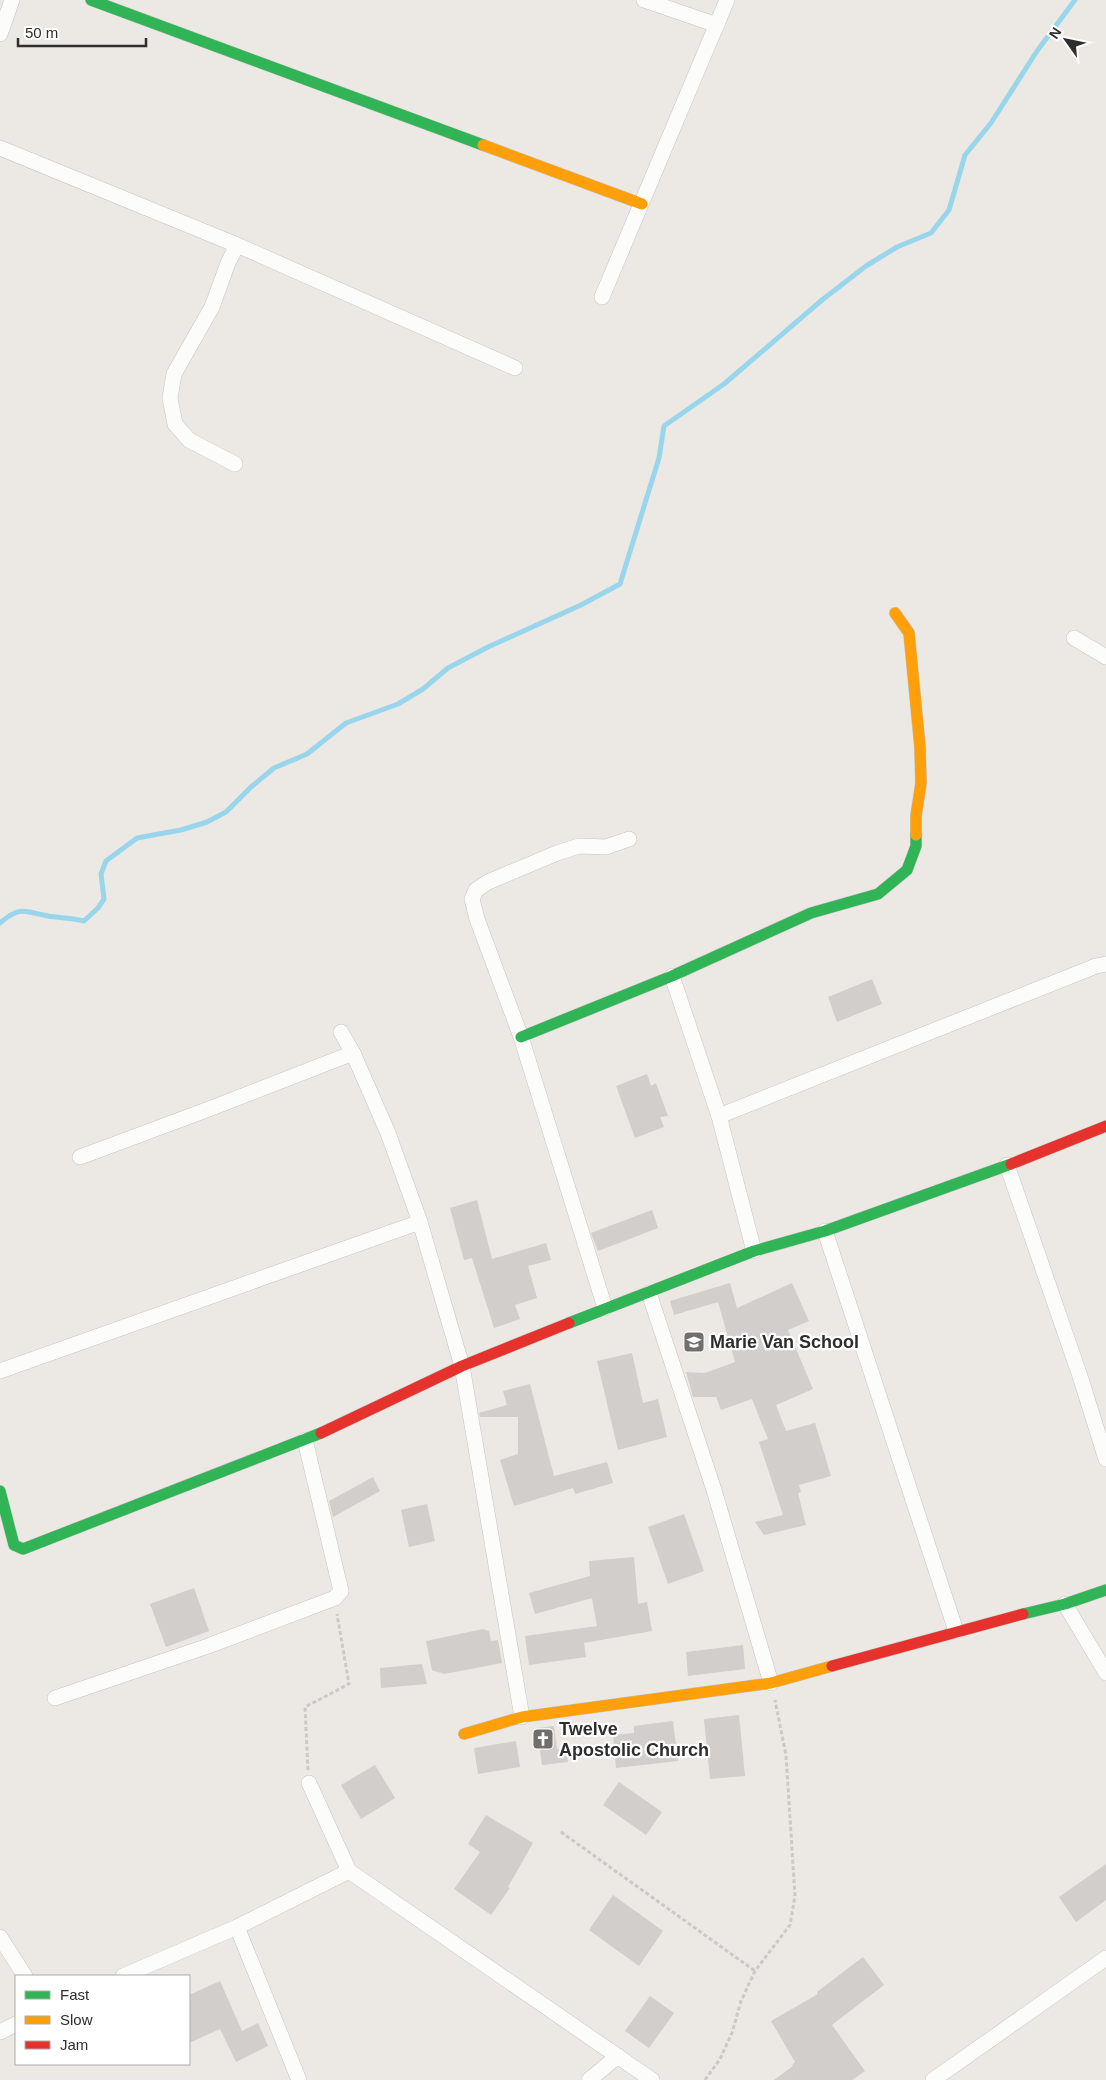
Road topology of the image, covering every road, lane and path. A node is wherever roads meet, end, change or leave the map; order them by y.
1 (12, 0) edge
2 (90, 0) edge
3 (644, 0) edge
4 (727, 0) edge
5 (717, 25) junction
6 (1, 31) edge
7 (0, 148) edge
8 (642, 204) junction
9 (237, 245) junction
10 (602, 297) dead end
11 (514, 368) dead end
12 (235, 464) dead end
13 (895, 612) dead end
14 (1074, 638) dead end
15 (1106, 657) edge
16 (629, 839) dead end
17 (1106, 964) edge
18 (672, 976) junction
19 (341, 1032) dead end
20 (522, 1037) junction
21 (353, 1052) junction
22 (720, 1116) junction
23 (1106, 1126) edge
24 (80, 1157) dead end
25 (1007, 1165) junction
26 (420, 1222) junction
27 (825, 1231) junction
28 (754, 1251) junction
29 (649, 1293) junction
30 (605, 1308) junction
31 (462, 1366) junction
32 (0, 1371) edge
33 (305, 1440) junction
34 (1106, 1459) edge
35 (0, 1491) edge
36 (1106, 1590) edge
37 (335, 1598) junction
38 (1065, 1604) junction
39 (956, 1631) junction
40 (1106, 1673) edge
41 (771, 1682) junction
42 (55, 1698) dead end
43 (522, 1717) junction
44 (464, 1734) dead end
45 (309, 1783) joint
46 (561, 1832) dead end
47 (349, 1871) junction
48 (237, 1927) junction
49 (0, 1937) edge
50 (1106, 1958) edge
51 (755, 1971) junction
52 (24, 1975) edge
53 (124, 1975) edge
54 (15, 2024) edge
55 (0, 2032) edge
56 (618, 2056) junction
57 (299, 2080) edge
58 (589, 2080) edge
59 (652, 2080) edge
60 (705, 2080) edge
61 (933, 2080) edge

1 - 6 street
2 - 8 street
3 - 5 street
4 - 5 street
5 - 8 street
7 - 9 street
8 - 10 street
9 - 11 street
9 - 12 street
13 - 18 street
14 - 15 street
16 - 20 street
17 - 22 street
18 - 20 street
18 - 22 street
19 - 21 street
20 - 30 street
21 - 24 street
21 - 26 street
22 - 28 street
23 - 25 street
25 - 27 street
25 - 34 street
26 - 31 street
26 - 32 street
27 - 28 street
27 - 39 street
28 - 29 street
29 - 30 street
29 - 41 street
30 - 31 street
31 - 33 street
31 - 43 street
33 - 35 street
33 - 37 street
36 - 38 street
37 - 42 street
37 - 45 path
38 - 39 street
38 - 40 street
39 - 41 street
41 - 43 street
41 - 51 path
43 - 44 street
45 - 47 street
46 - 51 path
47 - 48 street
47 - 56 street
48 - 53 street
48 - 57 street
49 - 52 street
50 - 61 street
51 - 60 path
54 - 55 street
56 - 58 street
56 - 59 street

